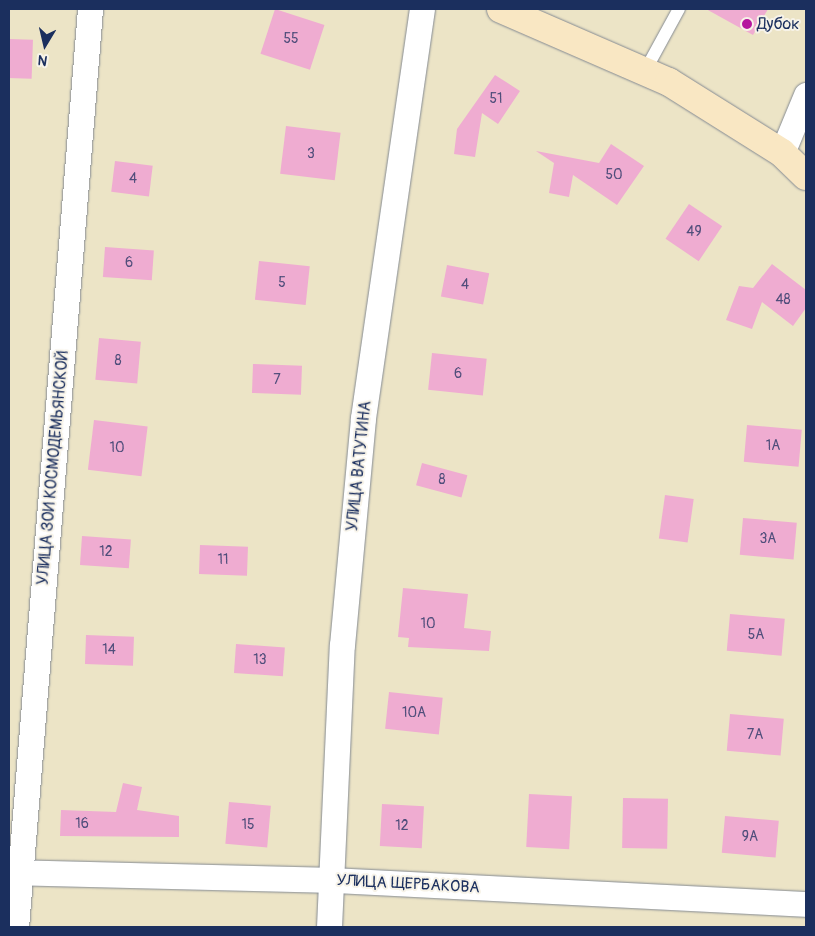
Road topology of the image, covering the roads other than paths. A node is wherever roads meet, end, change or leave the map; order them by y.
1 (90, 9) edge
2 (422, 9) edge
3 (500, 9) edge
4 (679, 9) edge
5 (645, 71) junction
6 (806, 95) edge
7 (782, 153) junction
8 (806, 176) edge
9 (15, 873) edge
10 (333, 880) junction
11 (806, 904) edge
12 (16, 927) edge
13 (329, 927) edge

1 - 9 street, УЛИЦА ЗОИ КОСМОДЕМЬЯНСКОЙ
2 - 10 street, УЛИЦА ВАТУТИНА
3 - 5 main road
4 - 5 lane
5 - 7 main road
6 - 7 street
7 - 8 main road
9 - 10 street, УЛИЦА ЩЕРБАКОВА
9 - 12 street, УЛИЦА ЗОИ КОСМОДЕМЬЯНСКОЙ
10 - 11 street, УЛИЦА ЩЕРБАКОВА
10 - 13 street, УЛИЦА ВАТУТИНА

